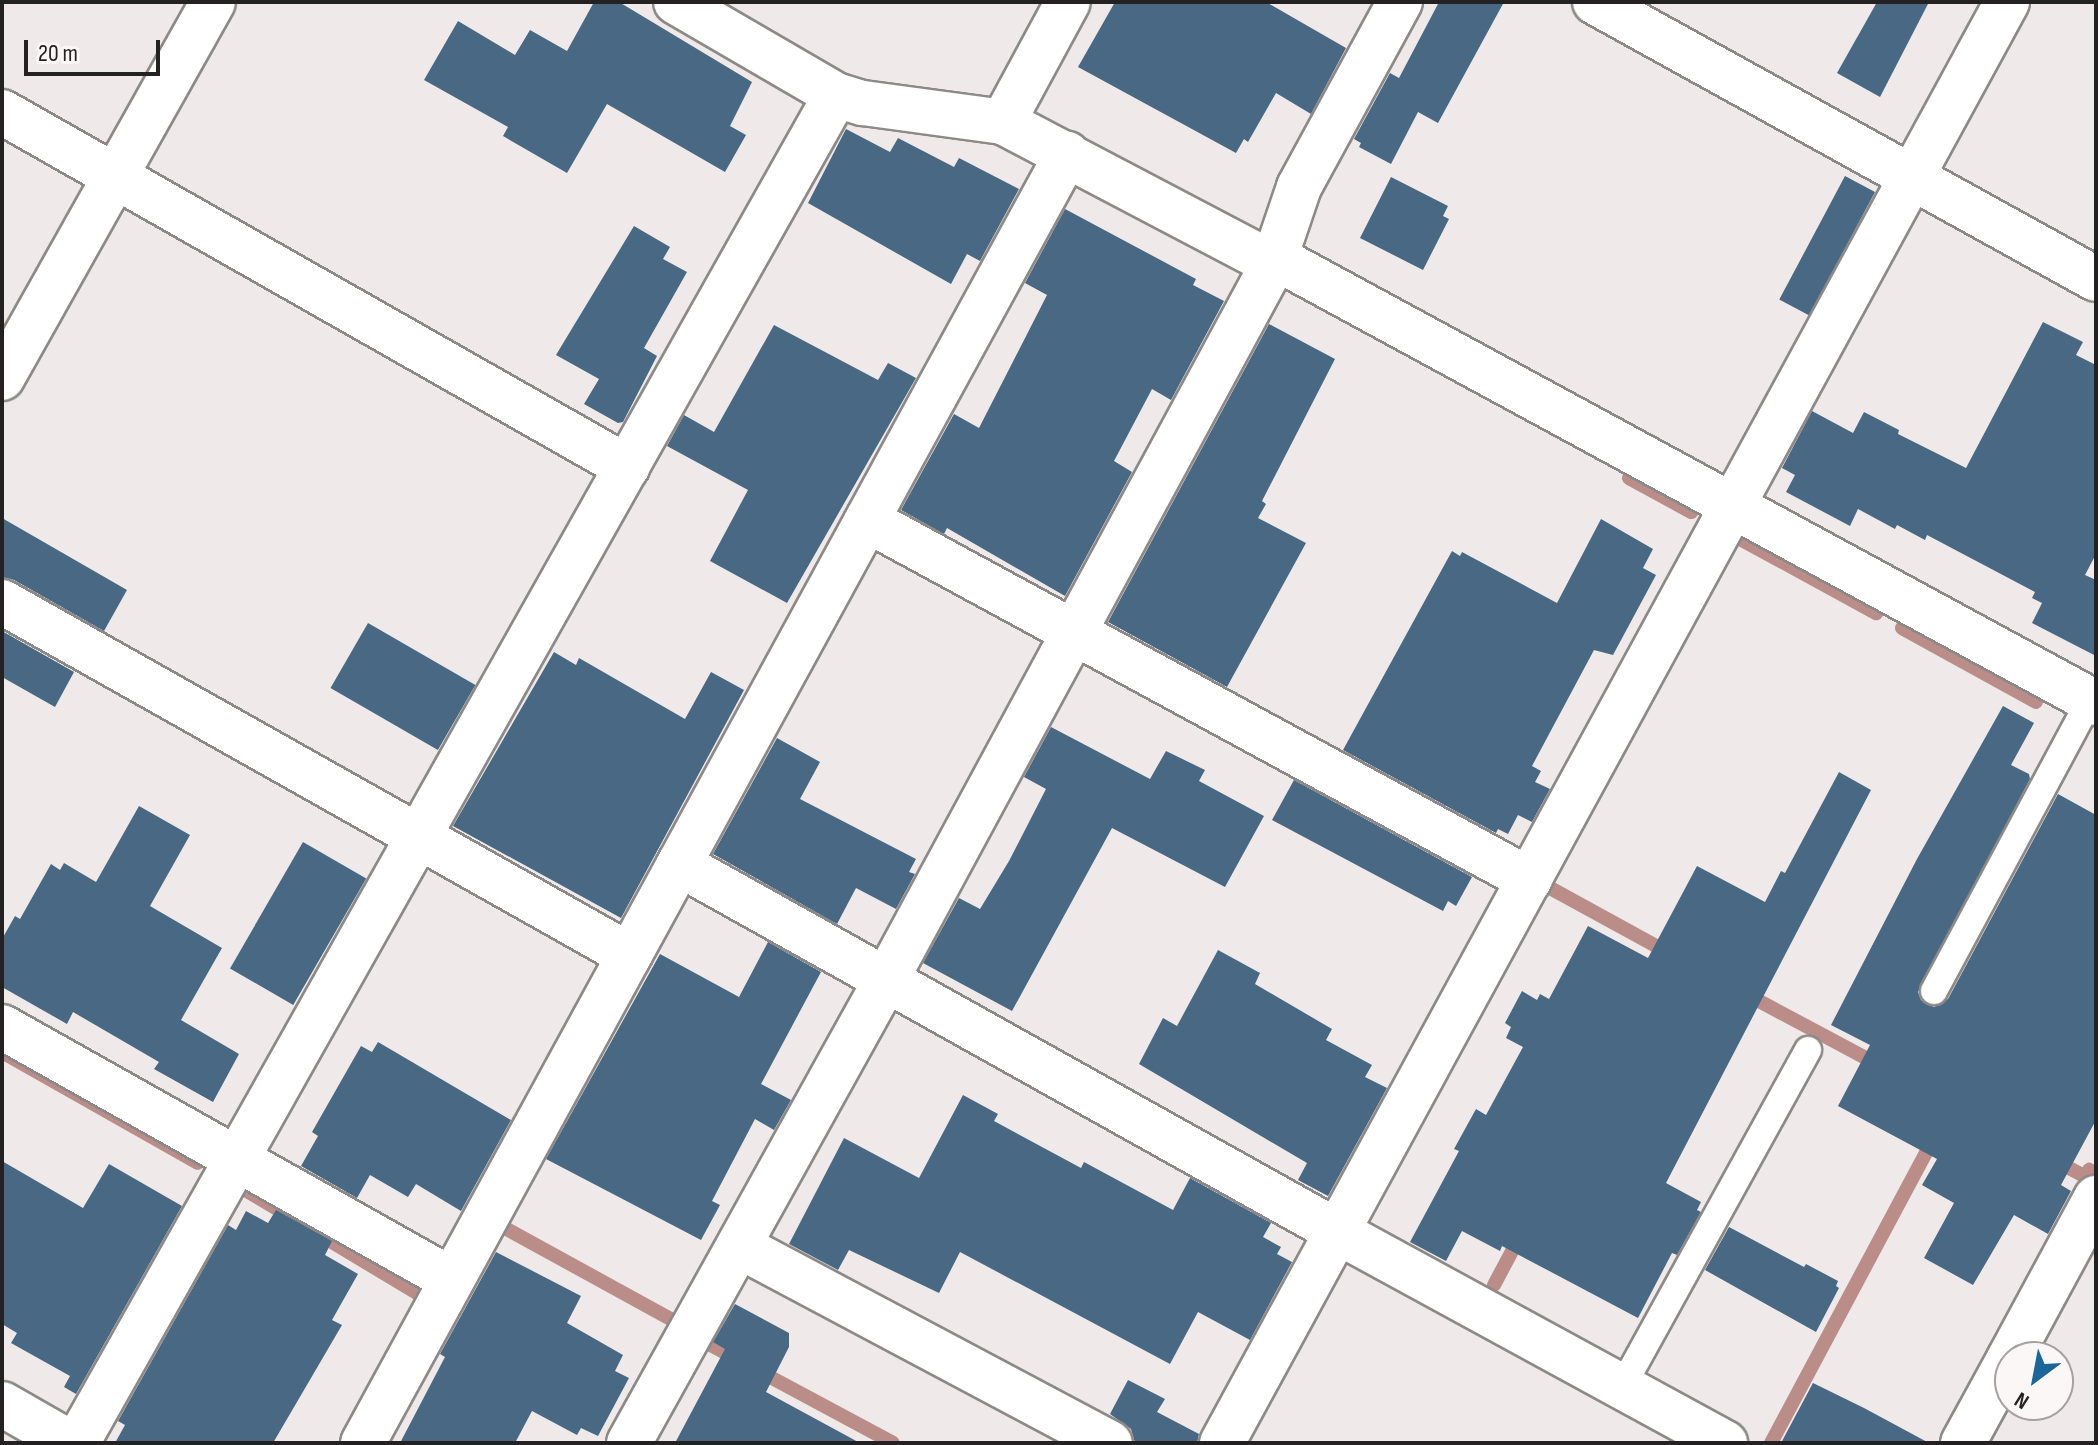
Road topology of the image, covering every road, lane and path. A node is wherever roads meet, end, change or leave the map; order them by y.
1 (213, 2) edge
2 (676, 2) edge
3 (1068, 2) edge
4 (1400, 2) edge
5 (1595, 2) edge
6 (2007, 2) edge
7 (836, 95) junction
8 (2, 112) edge
9 (1003, 122) junction
10 (1067, 154) junction
11 (115, 176) junction
12 (1913, 177) junction
13 (1274, 261) junction
14 (2096, 279) edge
15 (2, 378) edge
16 (627, 467) junction
17 (1735, 506) junction
18 (867, 520) junction
19 (2, 602) edge
20 (1074, 632) junction
21 (2093, 701) edge
22 (416, 835) junction
23 (679, 864) junction
24 (1530, 880) junction
25 (629, 955) junction
26 (886, 980) junction
27 (1934, 991) dead end
28 (2, 1027) edge
29 (1808, 1050) dead end
30 (236, 1158) junction
31 (2096, 1198) edge
32 (1338, 1232) junction
33 (739, 1246) junction
34 (452, 1280) junction
35 (2019, 1341) edge
36 (1994, 1386) edge
37 (1622, 1387) junction
38 (2, 1404) edge
39 (70, 1443) edge
40 (77, 1443) edge
41 (363, 1443) edge
42 (629, 1443) edge
43 (1110, 1443) edge
44 (1222, 1443) edge
45 (1725, 1443) edge
46 (1963, 1443) edge

1 - 11 street
2 - 7 street
3 - 9 street
4 - 13 street
5 - 12 street
6 - 12 street
7 - 9 street
7 - 16 street
8 - 11 street
9 - 10 street
10 - 13 street
10 - 18 street
11 - 15 street
11 - 16 street
12 - 14 street
12 - 17 street
13 - 17 street
13 - 20 street
16 - 22 street
17 - 21 street
17 - 24 street
18 - 20 street
18 - 23 street
19 - 22 street
20 - 24 street
20 - 26 street
21 - 27 lane
22 - 25 street
22 - 30 street
23 - 25 street
23 - 26 street
24 - 32 street
25 - 34 street
26 - 32 street
26 - 33 street
28 - 30 street
29 - 37 lane
30 - 34 street
30 - 40 street
31 - 35 street
32 - 37 street
32 - 44 street
33 - 42 street
33 - 43 street
34 - 41 street
36 - 46 street
37 - 45 street
38 - 39 street

